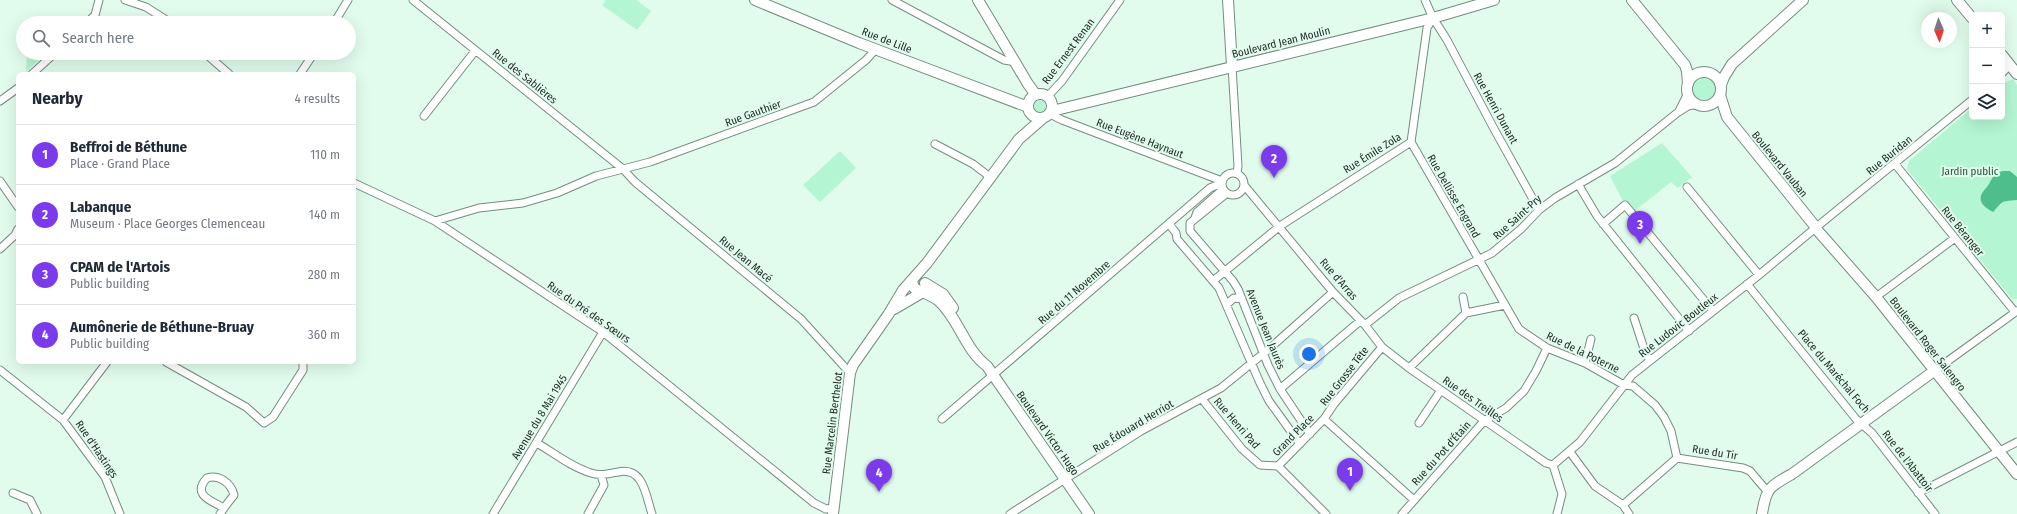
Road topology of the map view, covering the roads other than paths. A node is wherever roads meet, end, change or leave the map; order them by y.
1 (98, 0) edge
2 (125, 0) edge
3 (348, 0) edge
4 (413, 0) edge
5 (755, 0) edge
6 (892, 0) edge
7 (978, 0) edge
8 (1120, 0) edge
9 (1228, 0) edge
10 (1425, 0) edge
11 (1494, 0) edge
12 (1632, 0) edge
13 (1803, 0) edge
14 (1957, 0) edge
15 (1969, 14) edge
16 (94, 16) edge
17 (160, 16) edge
18 (338, 16) edge
19 (1433, 18) junction
20 (876, 49) junction
21 (475, 51) junction
22 (2005, 59) edge
23 (47, 60) edge
24 (213, 60) edge
25 (309, 60) edge
26 (1017, 62) junction
27 (1732, 64) junction
28 (1685, 65) junction
29 (2010, 65) junction
30 (1232, 66) junction
31 (2005, 70) edge
32 (34, 72) edge
33 (227, 72) edge
34 (301, 72) edge
35 (1700, 72) junction
36 (1710, 73) junction
37 (2017, 74) edge
38 (16, 89) edge
39 (1688, 89) junction
40 (1720, 90) junction
41 (1049, 98) junction
42 (0, 101) edge
43 (1031, 102) junction
44 (1969, 102) edge
45 (1702, 104) junction
46 (1073, 106) junction
47 (1677, 113) junction
48 (1048, 115) junction
49 (424, 116) dead end
50 (1727, 117) junction
51 (1027, 131) junction
52 (1411, 142) junction
53 (936, 144) dead end
54 (1895, 164) junction
55 (623, 169) junction
56 (1237, 173) junction
57 (990, 177) junction
58 (0, 181) edge
59 (356, 184) edge
60 (1578, 184) junction
61 (1244, 185) junction
62 (1224, 187) junction
63 (1687, 187) dead end
64 (16, 204) edge
65 (1539, 210) junction
66 (435, 221) junction
67 (1169, 224) junction
68 (1603, 224) junction
69 (1280, 226) junction
70 (1816, 228) junction
71 (16, 232) edge
72 (1955, 238) junction
73 (0, 249) edge
74 (1479, 260) junction
75 (1225, 271) junction
76 (1759, 275) junction
77 (1213, 281) junction
78 (918, 284) junction
79 (1747, 284) junction
80 (1333, 292) junction
81 (1463, 297) dead end
82 (1876, 297) junction
83 (1242, 298) junction
84 (1227, 304) junction
85 (1505, 305) junction
86 (1713, 311) junction
87 (2016, 312) edge
88 (1466, 313) junction
89 (889, 314) junction
90 (1634, 318) dead end
91 (1362, 323) junction
92 (1689, 331) junction
93 (603, 332) junction
94 (1592, 340) dead end
95 (1382, 347) junction
96 (1546, 348) junction
97 (1264, 353) junction
98 (1650, 360) junction
99 (1251, 363) junction
100 (1585, 363) junction
101 (105, 364) edge
102 (170, 364) edge
103 (302, 364) edge
104 (1409, 368) junction
105 (0, 370) edge
106 (1934, 371) junction
107 (850, 372) junction
108 (994, 375) junction
109 (1624, 385) junction
110 (1280, 389) junction
111 (1441, 390) junction
112 (1202, 399) junction
113 (942, 419) dead end
114 (1324, 419) junction
115 (63, 420) junction
116 (1484, 421) junction
117 (1419, 423) dead end
118 (1861, 423) junction
119 (1310, 434) junction
120 (2017, 442) edge
121 (537, 443) junction
122 (1300, 444) junction
123 (1570, 452) junction
124 (1998, 452) junction
125 (1677, 458) junction
126 (1553, 465) junction
127 (1278, 466) junction
128 (2017, 474) edge
129 (601, 475) junction
130 (1066, 480) junction
131 (1767, 491) junction
132 (13, 493) dead end
133 (1918, 493) junction
134 (1414, 500) junction
135 (1623, 505) junction
136 (224, 508) junction
137 (833, 511) edge
138 (37, 514) edge
139 (120, 514) edge
140 (220, 514) edge
141 (494, 514) edge
142 (588, 514) edge
143 (652, 514) edge
144 (1010, 514) edge
145 (1089, 514) edge
146 (1326, 514) edge
147 (1402, 514) edge
148 (1557, 514) edge
149 (1629, 514) edge
150 (1762, 514) edge
151 (1935, 514) edge

1 - 16 street
2 - 17 street
3 - 18 street
4 - 21 street, Rue des Sablières
5 - 20 main road, Rue de Lille
6 - 26 street
7 - 26 main road
8 - 41 street, Rue Ernest Renan
9 - 30 main road
10 - 19 street, Rue Henri Dunant
11 - 19 main road, Boulevard Jean Moulin
12 - 28 main road
13 - 27 main road
14 - 15 main road
19 - 30 main road, Boulevard Jean Moulin
19 - 52 street, Rue Émile Zola
19 - 65 street, Rue Henri Dunant
20 - 43 main road, Rue de Lille
20 - 55 street, Rue Gauthier
21 - 49 street
21 - 55 street, Rue des Sablières
22 - 29 main road
23 - 32 street
24 - 33 street
25 - 34 street
26 - 43 main road
27 - 36 main road
27 - 40 main road
28 - 35 main road
28 - 39 main road
29 - 31 street
29 - 37 main road
30 - 46 main road, Boulevard Jean Moulin
30 - 56 street
35 - 36 main road
35 - 39 main road
36 - 40 main road
38 - 42 street
39 - 45 main road
39 - 47 street, Rue Saint-Pry
40 - 45 main road
40 - 50 main road, Boulevard Vauban
41 - 43 main road, Rue de Lille
41 - 46 main road, Boulevard Jean Moulin
41 - 48 main road
43 - 48 main road
43 - 51 main road
44 - 54 street, Rue Buridan
45 - 47 street, Rue Saint-Pry
45 - 50 main road, Boulevard Vauban
46 - 48 main road, Boulevard Jean Moulin
47 - 60 street, Rue Saint-Pry
48 - 51 main road, Rue Marcelin Berthelot
48 - 62 street, Rue Eugène Haynaut
50 - 70 main road, Boulevard Vauban
51 - 57 main road, Rue Marcelin Berthelot
52 - 69 street, Rue Émile Zola
52 - 74 street, Rue Dellisse Engrand
53 - 57 street
54 - 70 street, Rue Buridan
54 - 72 street, Rue Béranger
55 - 66 street, Rue Gauthier
55 - 107 street, Rue Jean Macé
56 - 61 street
56 - 62 street
57 - 78 main road, Rue Marcelin Berthelot
58 - 64 street
59 - 66 street, Rue du Pré des Sœurs
60 - 65 street, Rue Saint-Pry
60 - 68 street
61 - 62 street
61 - 69 street, Rue d'Arras
62 - 67 street, Rue du 11 Novembre
62 - 75 street, Avenue Jean Jaurès
63 - 76 street
65 - 74 street, Rue Saint-Pry
66 - 93 street, Rue du Pré des Sœurs
67 - 77 street
67 - 108 street, Rue du 11 Novembre
68 - 86 street
68 - 92 street
69 - 75 street, Rue Émile Zola
69 - 80 street, Rue d'Arras
70 - 76 street, Rue Ludovic Boutleux
70 - 82 main road, Boulevard Roger Salengro
71 - 73 street
72 - 82 street
72 - 87 street, Rue Béranger
74 - 85 street, Rue de la Poterne
74 - 91 street, Rue Saint-Pry
75 - 77 street, Rue Émile Zola
75 - 83 street, Avenue Jean Jaurès
76 - 79 street, Rue Ludovic Boutleux
77 - 84 street
78 - 89 main road
78 - 89 main road, Rue Marcelin Berthelot
78 - 108 main road, Boulevard Victor Hugo
79 - 86 street, Rue Ludovic Boutleux
79 - 118 street, Place du Maréchal Foch
80 - 91 street, Rue d'Arras
80 - 97 street, Rue Édouard Herriot
81 - 88 street
82 - 106 main road, Boulevard Roger Salengro
83 - 84 street
83 - 97 street, Avenue Jean Jaurès
84 - 99 street
85 - 88 street
85 - 96 street, Rue de la Poterne
86 - 92 street, Rue Ludovic Boutleux
87 - 106 street
88 - 104 street
89 - 107 main road, Rue Marcelin Berthelot
90 - 98 street
91 - 95 street, Rue d'Arras
91 - 110 street, Rue Saint-Pry
92 - 98 street, Rue Ludovic Boutleux
93 - 121 street, Avenue du 8 Mai 1945
93 - 137 street, Rue du Pré des Sœurs
94 - 100 street
95 - 104 street, Rue des Treilles
95 - 114 street, Rue Grosse Tête
96 - 100 street, Rue de la Poterne
96 - 116 street, Rue du Pot d'Étain
97 - 99 street, Rue Édouard Herriot
97 - 110 street, Avenue Jean Jaurès
98 - 109 street, Rue Ludovic Boutleux
99 - 112 street, Rue Édouard Herriot
99 - 122 street
100 - 109 street, Rue de la Poterne
101 - 115 street, Rue d'Hastings
102 - 103 street
104 - 111 street, Rue des Treilles
105 - 115 street
106 - 118 main road, Place du Maréchal Foch
106 - 124 main road, Boulevard Roger Salengro
107 - 137 main road, Rue Marcelin Berthelot
108 - 113 street, Rue du 11 Novembre
108 - 130 main road, Boulevard Victor Hugo
109 - 123 street, Rue Ludovic Boutleux
109 - 125 street, Rue de la Poterne
110 - 119 street, Avenue Jean Jaurès
111 - 116 street, Rue des Treilles
111 - 117 street
112 - 127 street, Rue Henri Pad
112 - 130 street, Rue Édouard Herriot
114 - 119 street, Grand Place
114 - 134 street, Grand Place
115 - 139 street, Rue d'Hastings
116 - 126 street, Rue des Treilles
116 - 134 street, Rue du Pot d'Étain
118 - 131 main road
118 - 133 street, Rue de l'Abattoir
119 - 122 street, Grand Place
120 - 124 street
121 - 129 street
121 - 141 street, Avenue du 8 Mai 1945
122 - 127 street, Grand Place
123 - 126 street, Rue Ludovic Boutleux
123 - 135 street
124 - 128 main road, Boulevard Roger Salengro
124 - 133 street
125 - 131 street, Rue du Tir
125 - 135 street, Rue du Tir
126 - 148 street
127 - 146 street, Grand Place
129 - 142 street
129 - 143 street
130 - 144 street, Rue Édouard Herriot
130 - 145 main road, Boulevard Victor Hugo
131 - 150 main road
132 - 138 street
133 - 151 street, Rue de l'Abattoir
134 - 147 street
135 - 149 street
136 - 136 street
136 - 140 street

